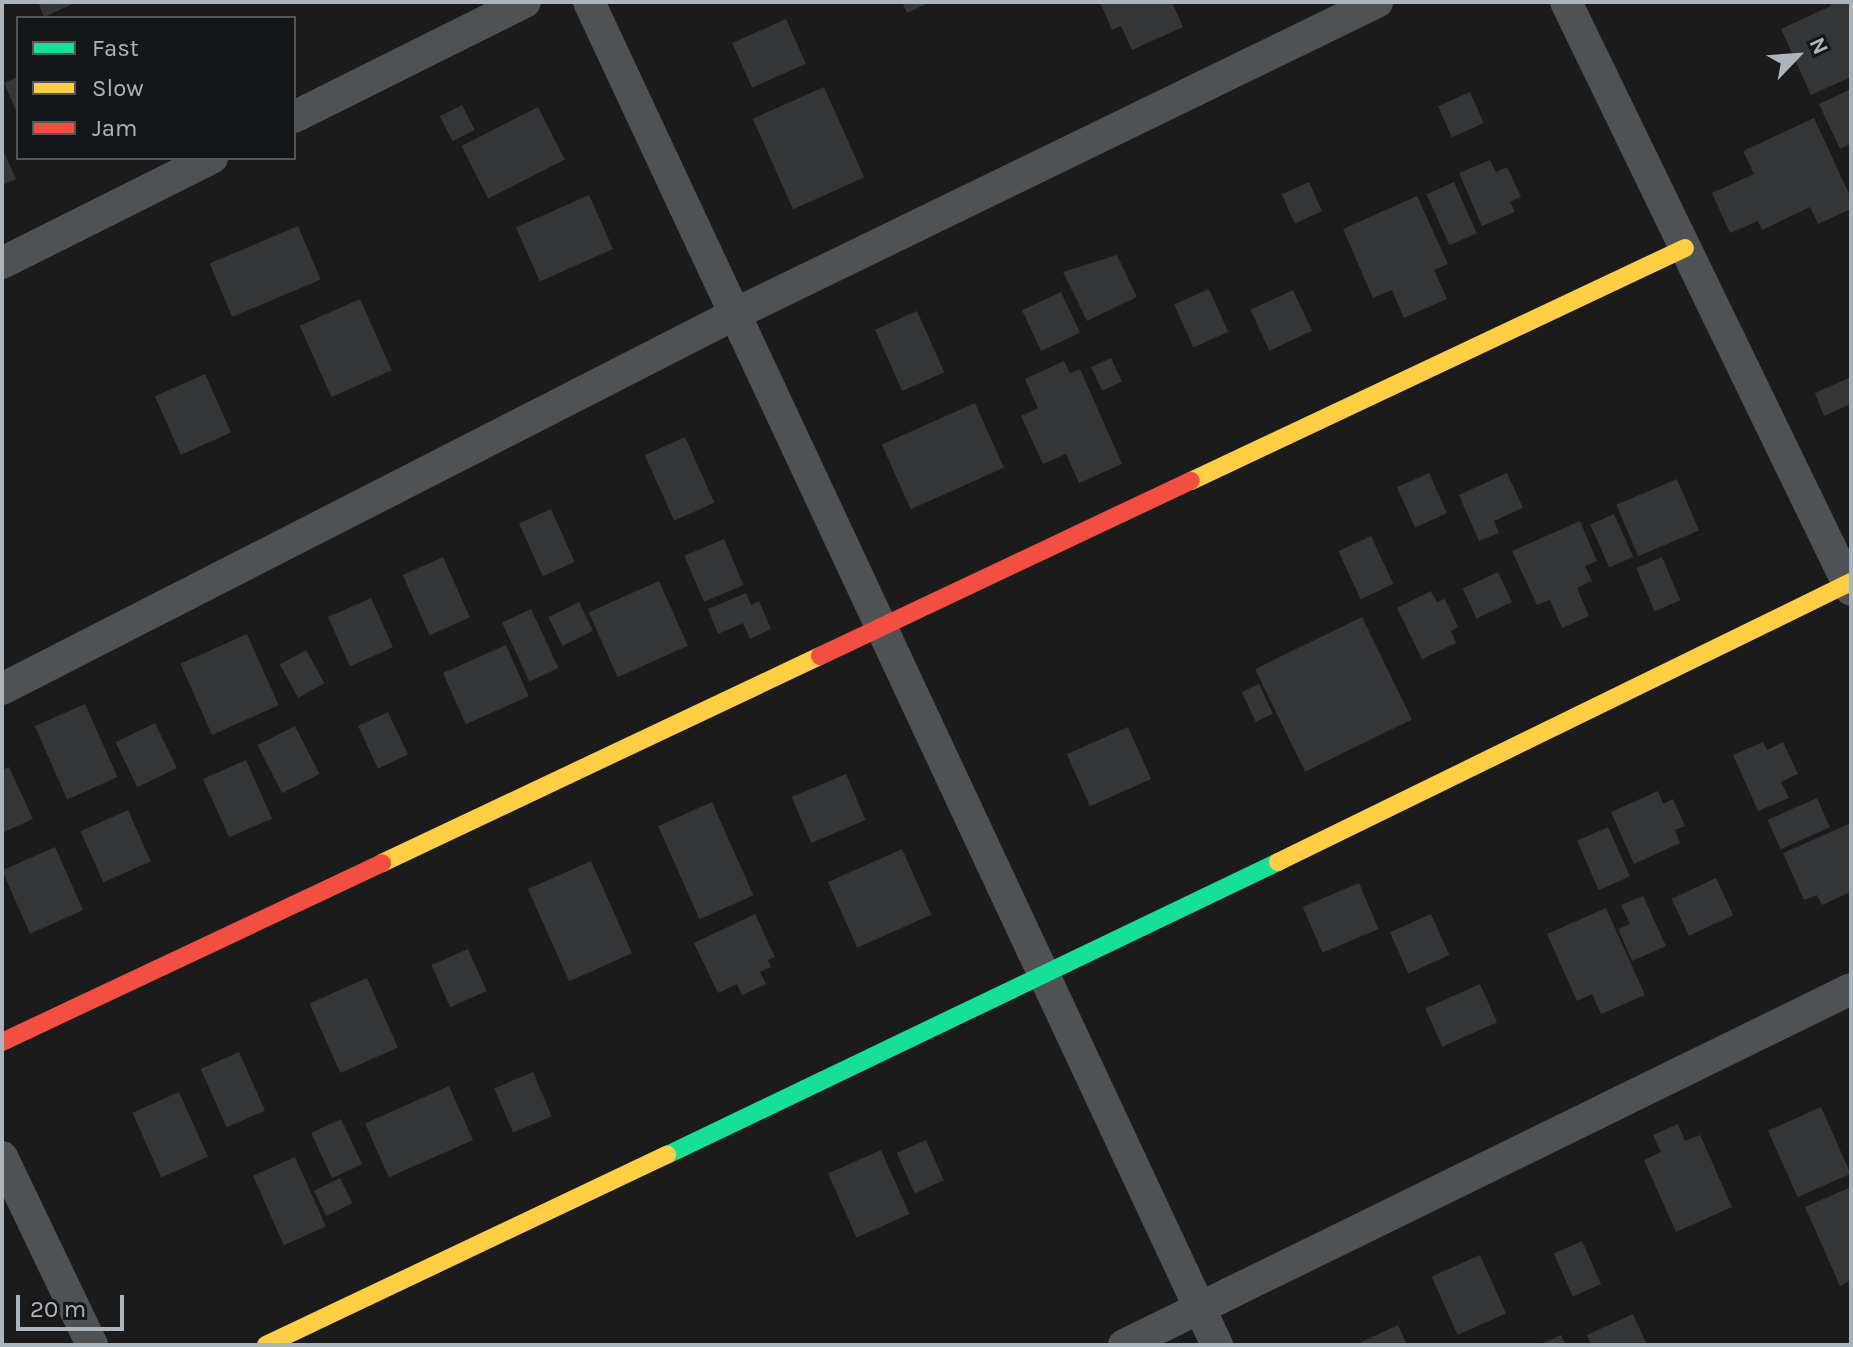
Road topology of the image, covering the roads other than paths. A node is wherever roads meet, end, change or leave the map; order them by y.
1 (525, 2) edge
2 (589, 2) edge
3 (1377, 2) edge
4 (1566, 2) edge
5 (296, 116) edge
6 (208, 160) edge
7 (1685, 248) junction
8 (2, 263) edge
9 (735, 314) junction
10 (1850, 585) edge
11 (882, 628) junction
12 (2, 689) edge
13 (1045, 976) junction
14 (1851, 989) edge
15 (2, 1042) edge
16 (2, 1157) edge
17 (1201, 1310) junction
18 (92, 1345) edge
19 (266, 1345) edge
20 (1124, 1345) edge
21 (1217, 1345) edge

1 - 5 street
2 - 9 street
3 - 9 street
4 - 7 street
6 - 8 street
7 - 10 street
7 - 11 street
9 - 11 street
9 - 12 street
10 - 13 street
11 - 13 street
11 - 15 street
13 - 17 street
13 - 19 street
14 - 17 street
16 - 18 street
17 - 20 street
17 - 21 street

